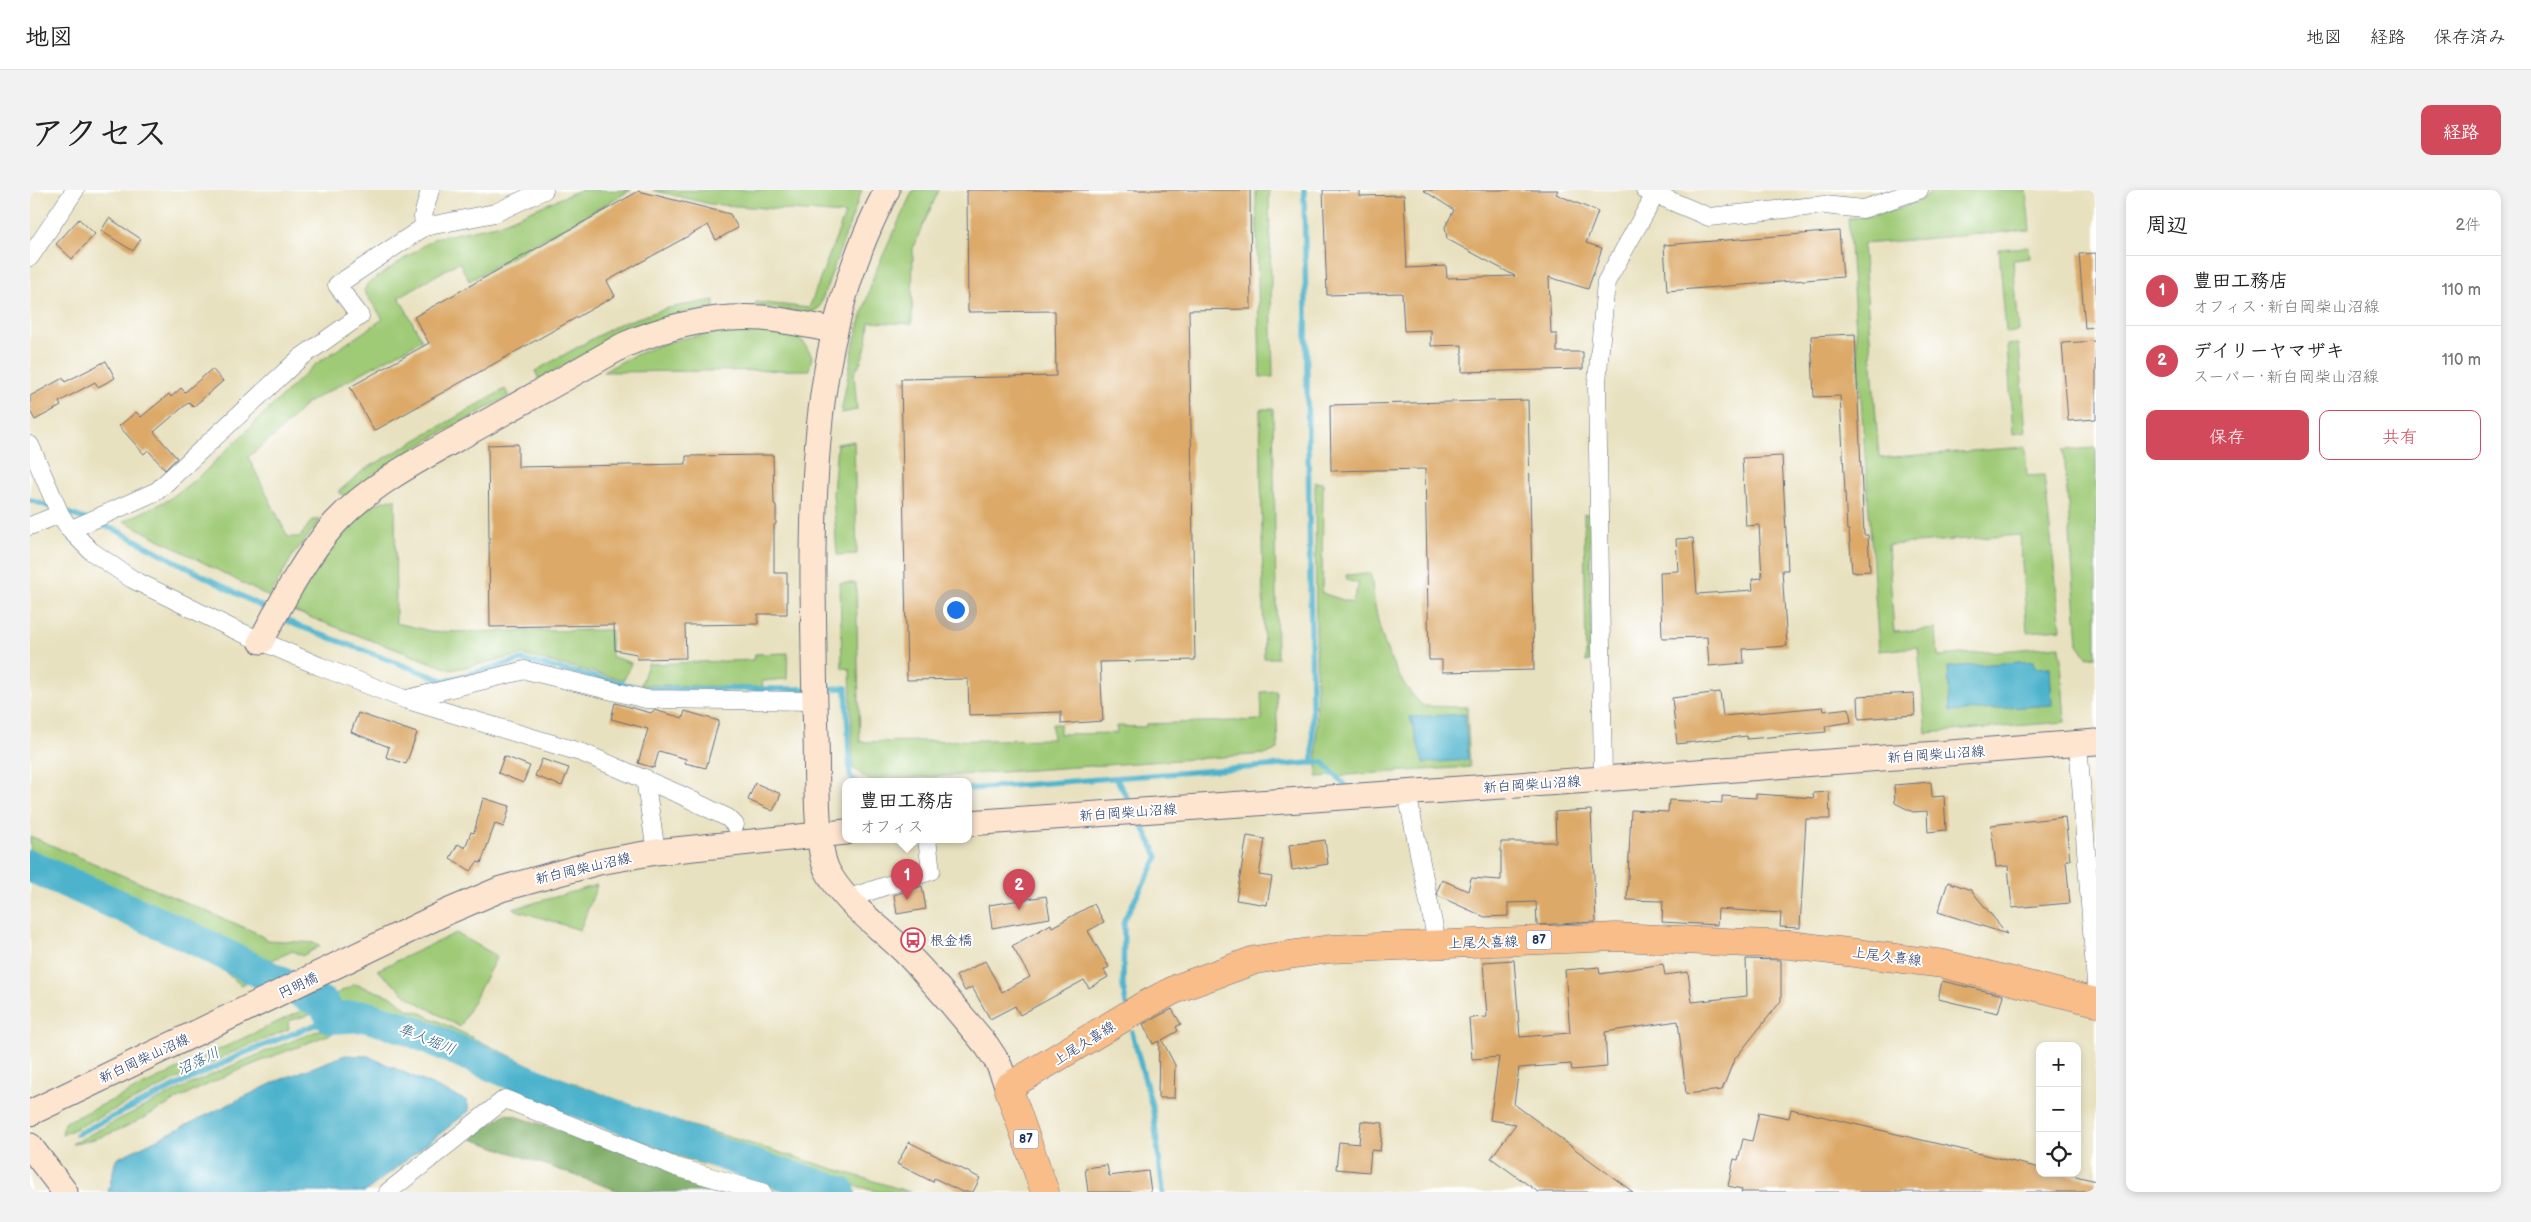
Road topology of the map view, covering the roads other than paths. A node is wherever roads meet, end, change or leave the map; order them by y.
1 (75, 190) edge
2 (430, 190) edge
3 (544, 190) edge
4 (887, 190) edge
5 (1919, 190) edge
6 (1650, 192) edge
7 (424, 227) junction
8 (30, 257) edge
9 (834, 330) junction
10 (30, 445) edge
11 (60, 514) junction
12 (30, 526) edge
13 (70, 530) junction
14 (260, 641) junction
15 (407, 700) junction
16 (815, 701) junction
17 (2087, 742) edge
18 (645, 778) junction
19 (1603, 779) junction
20 (1407, 793) junction
21 (972, 823) edge
22 (735, 825) dead end
23 (842, 832) edge
24 (820, 834) junction
25 (928, 843) edge
26 (656, 852) junction
27 (849, 898) junction
28 (1437, 944) junction
29 (338, 965) joint
30 (2096, 983) edge
31 (2096, 1002) edge
32 (258, 1004) joint
33 (1008, 1086) junction
34 (30, 1112) edge
35 (30, 1146) edge
36 (64, 1192) edge
37 (388, 1192) edge
38 (762, 1192) edge
39 (1045, 1192) edge

1 - 8 street
2 - 7 street
3 - 7 street
4 - 9 street
5 - 6 street
6 - 19 street
7 - 13 street
9 - 14 street
9 - 16 street
10 - 11 street
11 - 12 street
11 - 13 street
13 - 14 street
14 - 15 street
15 - 16 street
15 - 18 street
16 - 24 street
17 - 19 street, 新白岡柴山沼線
17 - 30 street
18 - 22 street
18 - 26 street
19 - 20 street, 新白岡柴山沼線
20 - 21 street, 新白岡柴山沼線
20 - 28 street
23 - 24 street, 新白岡柴山沼線
24 - 26 street, 新白岡柴山沼線
24 - 27 street
25 - 27 street
26 - 29 street, 新白岡柴山沼線
27 - 33 street
28 - 31 main road, 上尾久喜線 / 87
28 - 33 main road, 上尾久喜線 / 87
29 - 32 street, 円明橋
32 - 34 street, 新白岡柴山沼線
33 - 39 main road, 87
35 - 36 street
37 - 38 street

